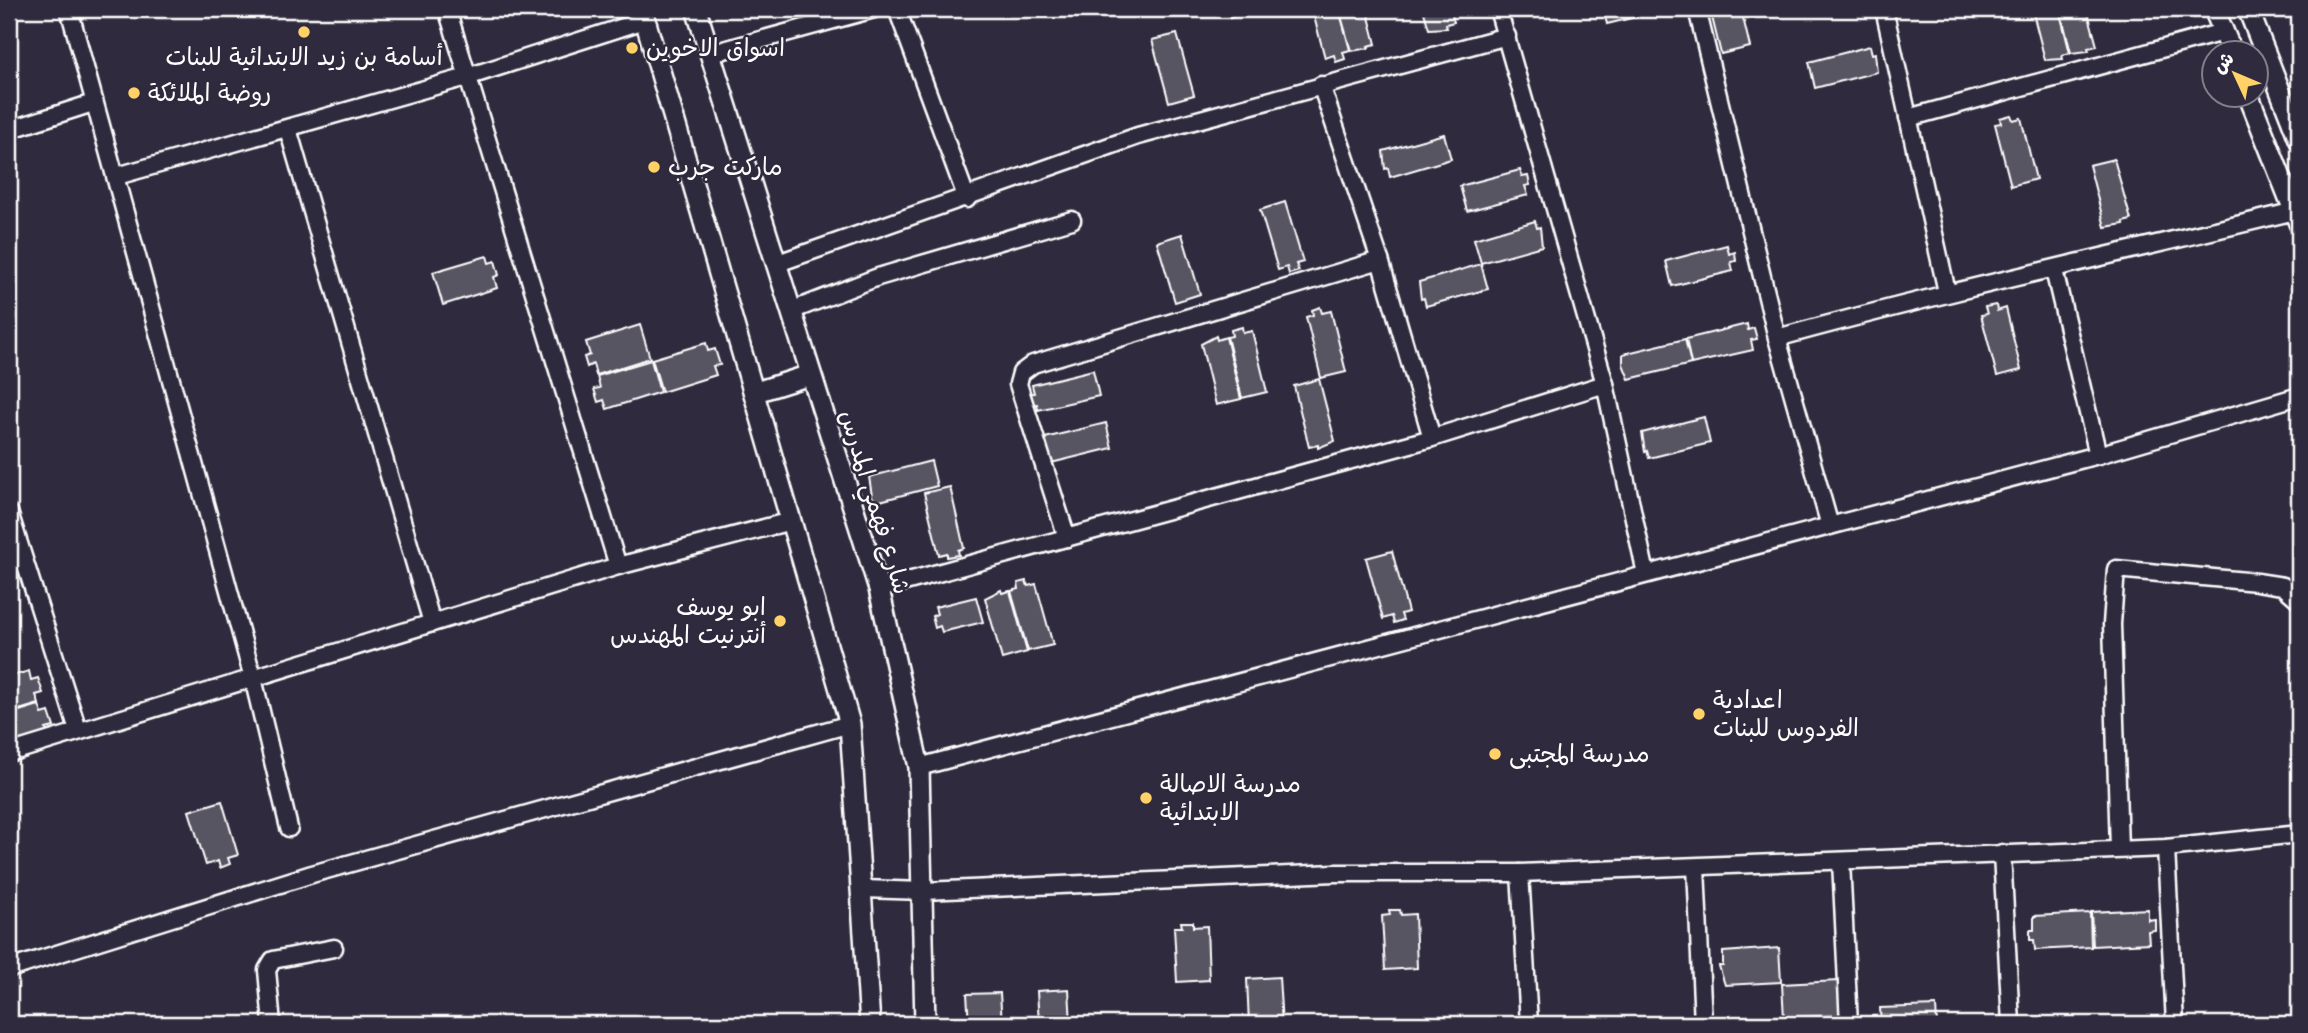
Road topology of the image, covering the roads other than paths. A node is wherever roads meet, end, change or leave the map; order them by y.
1 (69, 9) edge
2 (447, 9) edge
3 (696, 9) edge
4 (874, 9) edge
5 (897, 9) edge
6 (1498, 9) edge
7 (1696, 9) edge
8 (1884, 9) edge
9 (2214, 9) edge
10 (2248, 9) edge
11 (643, 14) edge
12 (2223, 32) junction
13 (1507, 36) junction
14 (2226, 38) edge
15 (709, 54) junction
16 (467, 78) junction
17 (1321, 86) junction
18 (93, 103) junction
19 (2254, 108) edge
20 (1908, 118) junction
21 (288, 129) junction
22 (9, 130) edge
23 (2299, 139) edge
24 (117, 176) junction
25 (967, 199) junction
26 (2297, 217) edge
27 (1072, 220) dead end
28 (1380, 260) junction
29 (778, 264) junction
30 (2054, 270) junction
31 (1947, 292) junction
32 (791, 312) junction
33 (1777, 338) junction
34 (810, 375) junction
35 (1605, 384) junction
36 (756, 393) junction
37 (2299, 396) edge
38 (1432, 438) junction
39 (2098, 455) junction
40 (9, 512) edge
41 (791, 521) junction
42 (1830, 526) junction
43 (1067, 538) junction
44 (618, 566) junction
45 (1646, 574) junction
46 (879, 589) junction
47 (2299, 600) edge
48 (432, 623) junction
49 (253, 678) junction
50 (850, 724) junction
51 (78, 730) junction
52 (9, 752) edge
53 (919, 768) junction
54 (289, 828) dead end
55 (2299, 834) edge
56 (2166, 848) junction
57 (2119, 849) junction
58 (2002, 853) junction
59 (1841, 861) junction
60 (1696, 867) junction
61 (1520, 873) junction
62 (863, 890) junction
63 (924, 891) junction
64 (334, 948) dead end
65 (9, 969) edge
66 (272, 1024) edge
67 (870, 1024) edge
68 (925, 1024) edge
69 (1529, 1024) edge
70 (1703, 1024) edge
71 (1849, 1024) edge
72 (2011, 1024) edge
73 (2175, 1024) edge

1 - 18 street
2 - 16 street
3 - 15 street, شارع فهمي المدرس
4 - 15 street
5 - 25 street
6 - 13 street
7 - 33 street
8 - 20 street
9 - 12 street
10 - 23 street
11 - 16 street
11 - 36 street
12 - 14 street
12 - 20 street
13 - 17 street
13 - 35 street
15 - 29 street, شارع فهمي المدرس
16 - 21 street
16 - 44 street
17 - 25 street
17 - 28 street
18 - 22 street
18 - 24 street
19 - 26 street
20 - 31 street
21 - 24 street
21 - 48 street
24 - 49 street
25 - 29 street
26 - 30 street
27 - 32 street
28 - 38 street
28 - 43 street
29 - 32 street, شارع فهمي المدرس
30 - 31 street
30 - 39 street
31 - 33 street
32 - 34 street, شارع فهمي المدرس
33 - 42 street
34 - 36 street
34 - 46 street, شارع فهمي المدرس
35 - 38 street
35 - 45 street
36 - 41 street
37 - 39 street
38 - 43 street
39 - 42 street
40 - 51 street
41 - 44 street
41 - 50 street
42 - 45 street
43 - 46 street
44 - 48 street
45 - 53 street
46 - 53 street, شارع فهمي المدرس
47 - 57 street
48 - 49 street
49 - 51 street
49 - 54 street
50 - 62 street
50 - 65 street
51 - 52 street
53 - 63 street, شارع فهمي المدرس
55 - 56 street
56 - 57 street
56 - 73 street
57 - 58 street
58 - 59 street
58 - 72 street
59 - 60 street
59 - 71 street
60 - 61 street
60 - 70 street
61 - 63 street
61 - 69 street
62 - 63 street
62 - 67 street
63 - 68 street, شارع فهمي المدرس
64 - 66 street

